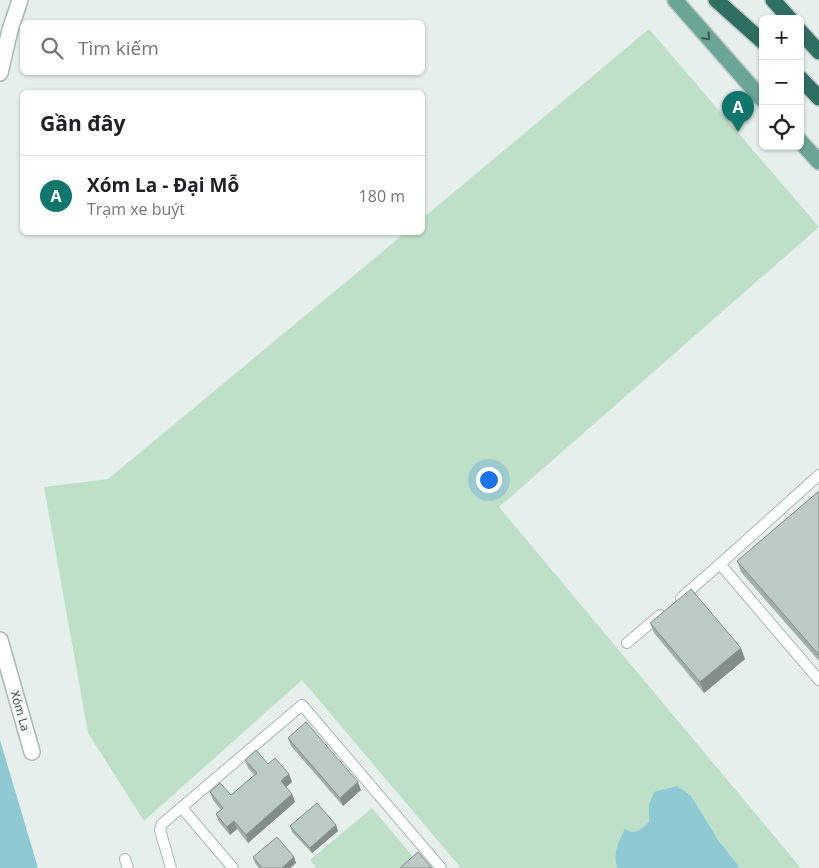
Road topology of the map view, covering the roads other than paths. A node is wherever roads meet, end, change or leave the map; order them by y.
1 (20, 0) edge
2 (675, 0) edge
3 (716, 0) edge
4 (773, 0) edge
5 (786, 15) edge
6 (804, 35) edge
7 (759, 38) edge
8 (819, 52) edge
9 (0, 73) edge
10 (804, 82) edge
11 (759, 95) edge
12 (819, 98) edge
13 (804, 146) edge
14 (819, 162) edge
15 (819, 475) edge
16 (720, 564) junction
17 (0, 640) edge
18 (627, 644) dead end
19 (819, 680) edge
20 (32, 752) dead end
21 (182, 808) junction
22 (171, 868) edge
23 (234, 868) edge
24 (441, 868) edge

1 - 9 street
2 -> 11 main road
3 - 7 highway
4 - 5 highway
6 - 8 highway
10 - 12 highway
13 - 14 main road
15 - 16 lane
16 - 18 lane
16 - 19 lane
17 - 20 street, Xóm La
21 - 22 lane
21 - 23 lane
21 - 24 lane

